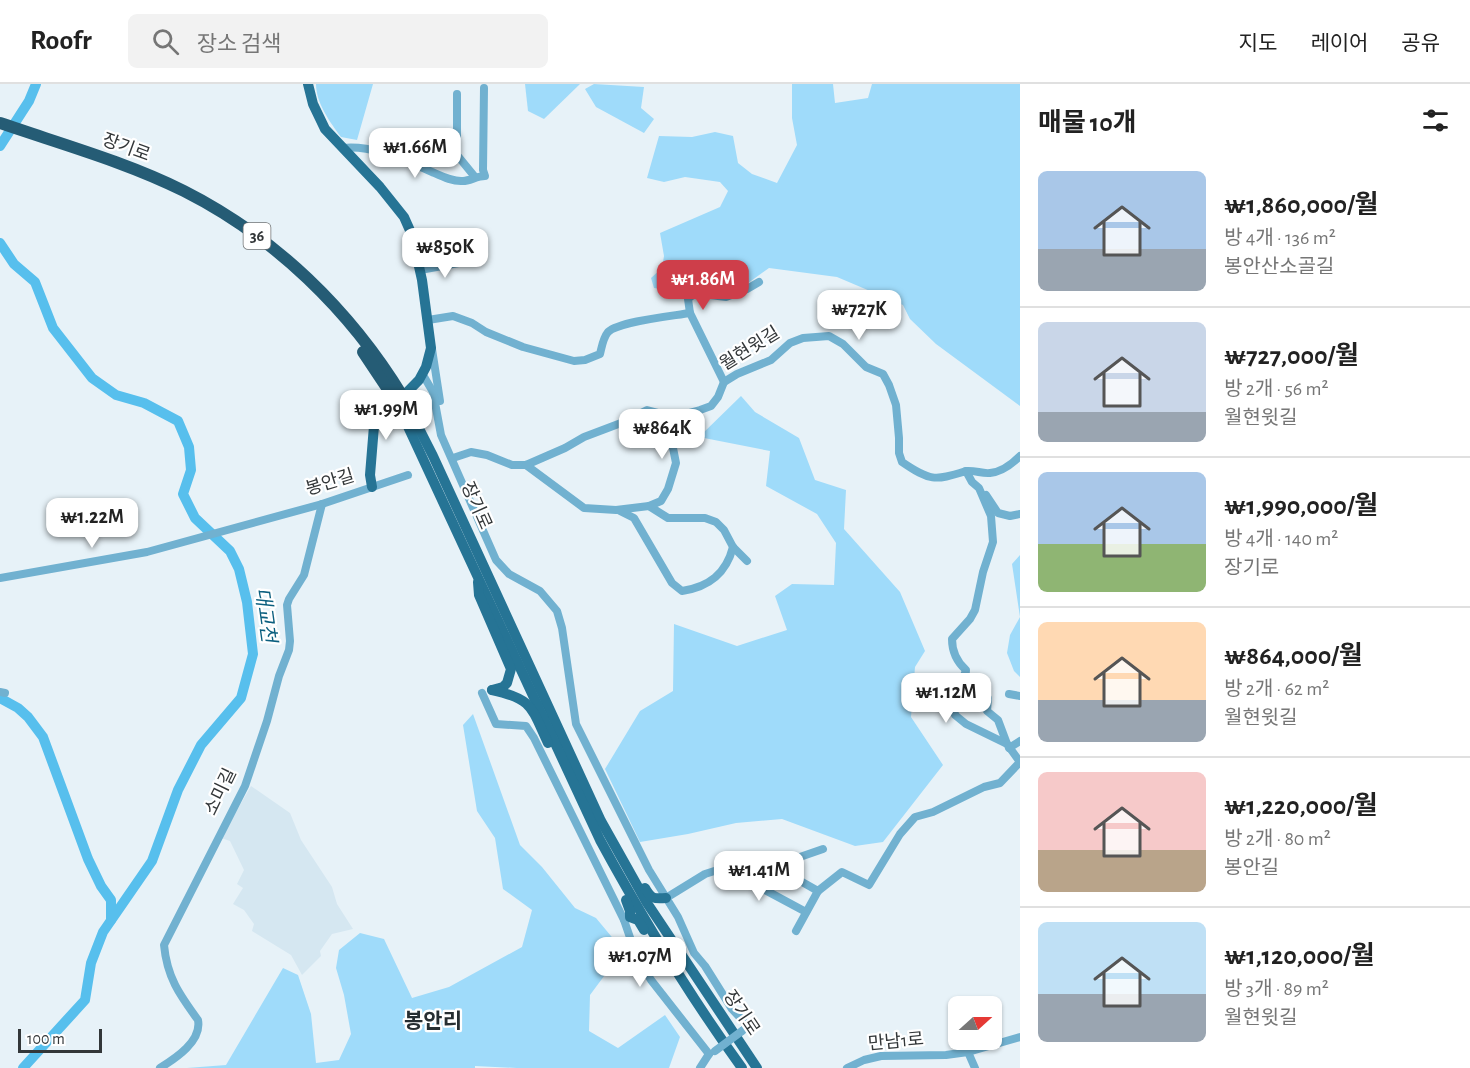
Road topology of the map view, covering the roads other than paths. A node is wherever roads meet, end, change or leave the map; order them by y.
1 (308, 84) edge
2 (484, 88) dead end
3 (457, 94) dead end
4 (0, 123) edge
5 (0, 130) edge
6 (58, 147) junction
7 (343, 148) junction
8 (475, 177) junction
9 (464, 262) dead end
10 (420, 270) junction
11 (759, 282) dead end
12 (690, 313) junction
13 (428, 320) junction
14 (431, 348) junction
15 (423, 375) junction
16 (724, 382) junction
17 (400, 400) junction
18 (663, 414) junction
19 (441, 435) junction
20 (1020, 456) edge
21 (453, 458) junction
22 (526, 465) junction
23 (966, 471) junction
24 (408, 475) dead end
25 (372, 487) junction
26 (979, 488) junction
27 (322, 504) junction
28 (649, 506) junction
29 (616, 510) junction
30 (1020, 514) edge
31 (733, 547) junction
32 (747, 561) dead end
33 (478, 575) junction
34 (0, 578) edge
35 (966, 670) junction
36 (482, 693) dead end
37 (1009, 694) dead end
38 (1020, 696) edge
39 (1020, 741) edge
40 (1008, 746) junction
41 (1020, 762) edge
42 (585, 805) junction
43 (600, 840) junction
44 (618, 848) junction
45 (823, 849) dead end
46 (758, 857) junction
47 (724, 868) junction
48 (818, 891) junction
49 (666, 898) junction
50 (806, 912) junction
51 (627, 919) junction
52 (796, 931) dead end
53 (672, 943) junction
54 (704, 1016) junction
55 (1020, 1037) edge
56 (712, 1052) junction
57 (968, 1052) junction
58 (851, 1067) edge
59 (160, 1068) edge
60 (700, 1068) edge
61 (742, 1068) edge
62 (757, 1068) edge
63 (975, 1068) edge

1 - 7 main road
2 - 8 street
3 - 8 street
4 - 6 highway, 장기로 / 36
5 - 6 highway, 장기로 / 36
6 - 17 highway, 장기로 / 36
7 - 8 street
7 - 10 main road
9 - 10 street
10 - 13 main road
11 - 12 street
12 - 13 street
12 - 16 street
13 - 14 main road
14 - 15 main road
14 - 19 street
15 - 17 main road
15 - 19 street
16 - 18 street, 월현윗길
16 - 23 street, 월현윗길
17 - 25 main road
17 - 33 main road, 장기로 / 36
17 - 44 main road, 장기로 / 36
18 - 22 street, 월현윗길
18 - 28 street
19 - 21 street
20 - 23 street, 월현윗길
21 - 22 street
21 - 49 street
22 - 29 street
23 - 26 street
24 - 25 street, 봉안길
25 - 27 street, 봉안길
26 - 30 street
26 - 35 street
27 - 34 street, 봉안길
27 - 59 street, 소미길
28 - 29 street
28 - 31 street
29 - 31 street
31 - 32 street
33 - 42 main road, 장기로 / 36
33 - 42 main road
35 - 40 street
35 - 40 street
36 - 51 street
37 - 38 street
39 - 40 street
40 - 41 street
41 - 48 street
42 - 43 main road, 장기로 / 36
43 - 51 main road
43 - 54 main road, 장기로 / 36
44 - 49 main road
44 - 53 main road, 장기로 / 36
45 - 46 street
46 - 47 street
46 - 48 street
47 - 49 street
47 - 50 street
48 - 50 street
49 - 53 main road
49 - 56 street, bridge
50 - 52 street
51 - 54 main road
51 - 56 street
53 - 62 main road, 장기로 / 36
54 - 61 main road, 장기로 / 36
55 - 57 street, 만남1로
56 - 60 street
57 - 58 street, 만남1로
57 - 63 street

